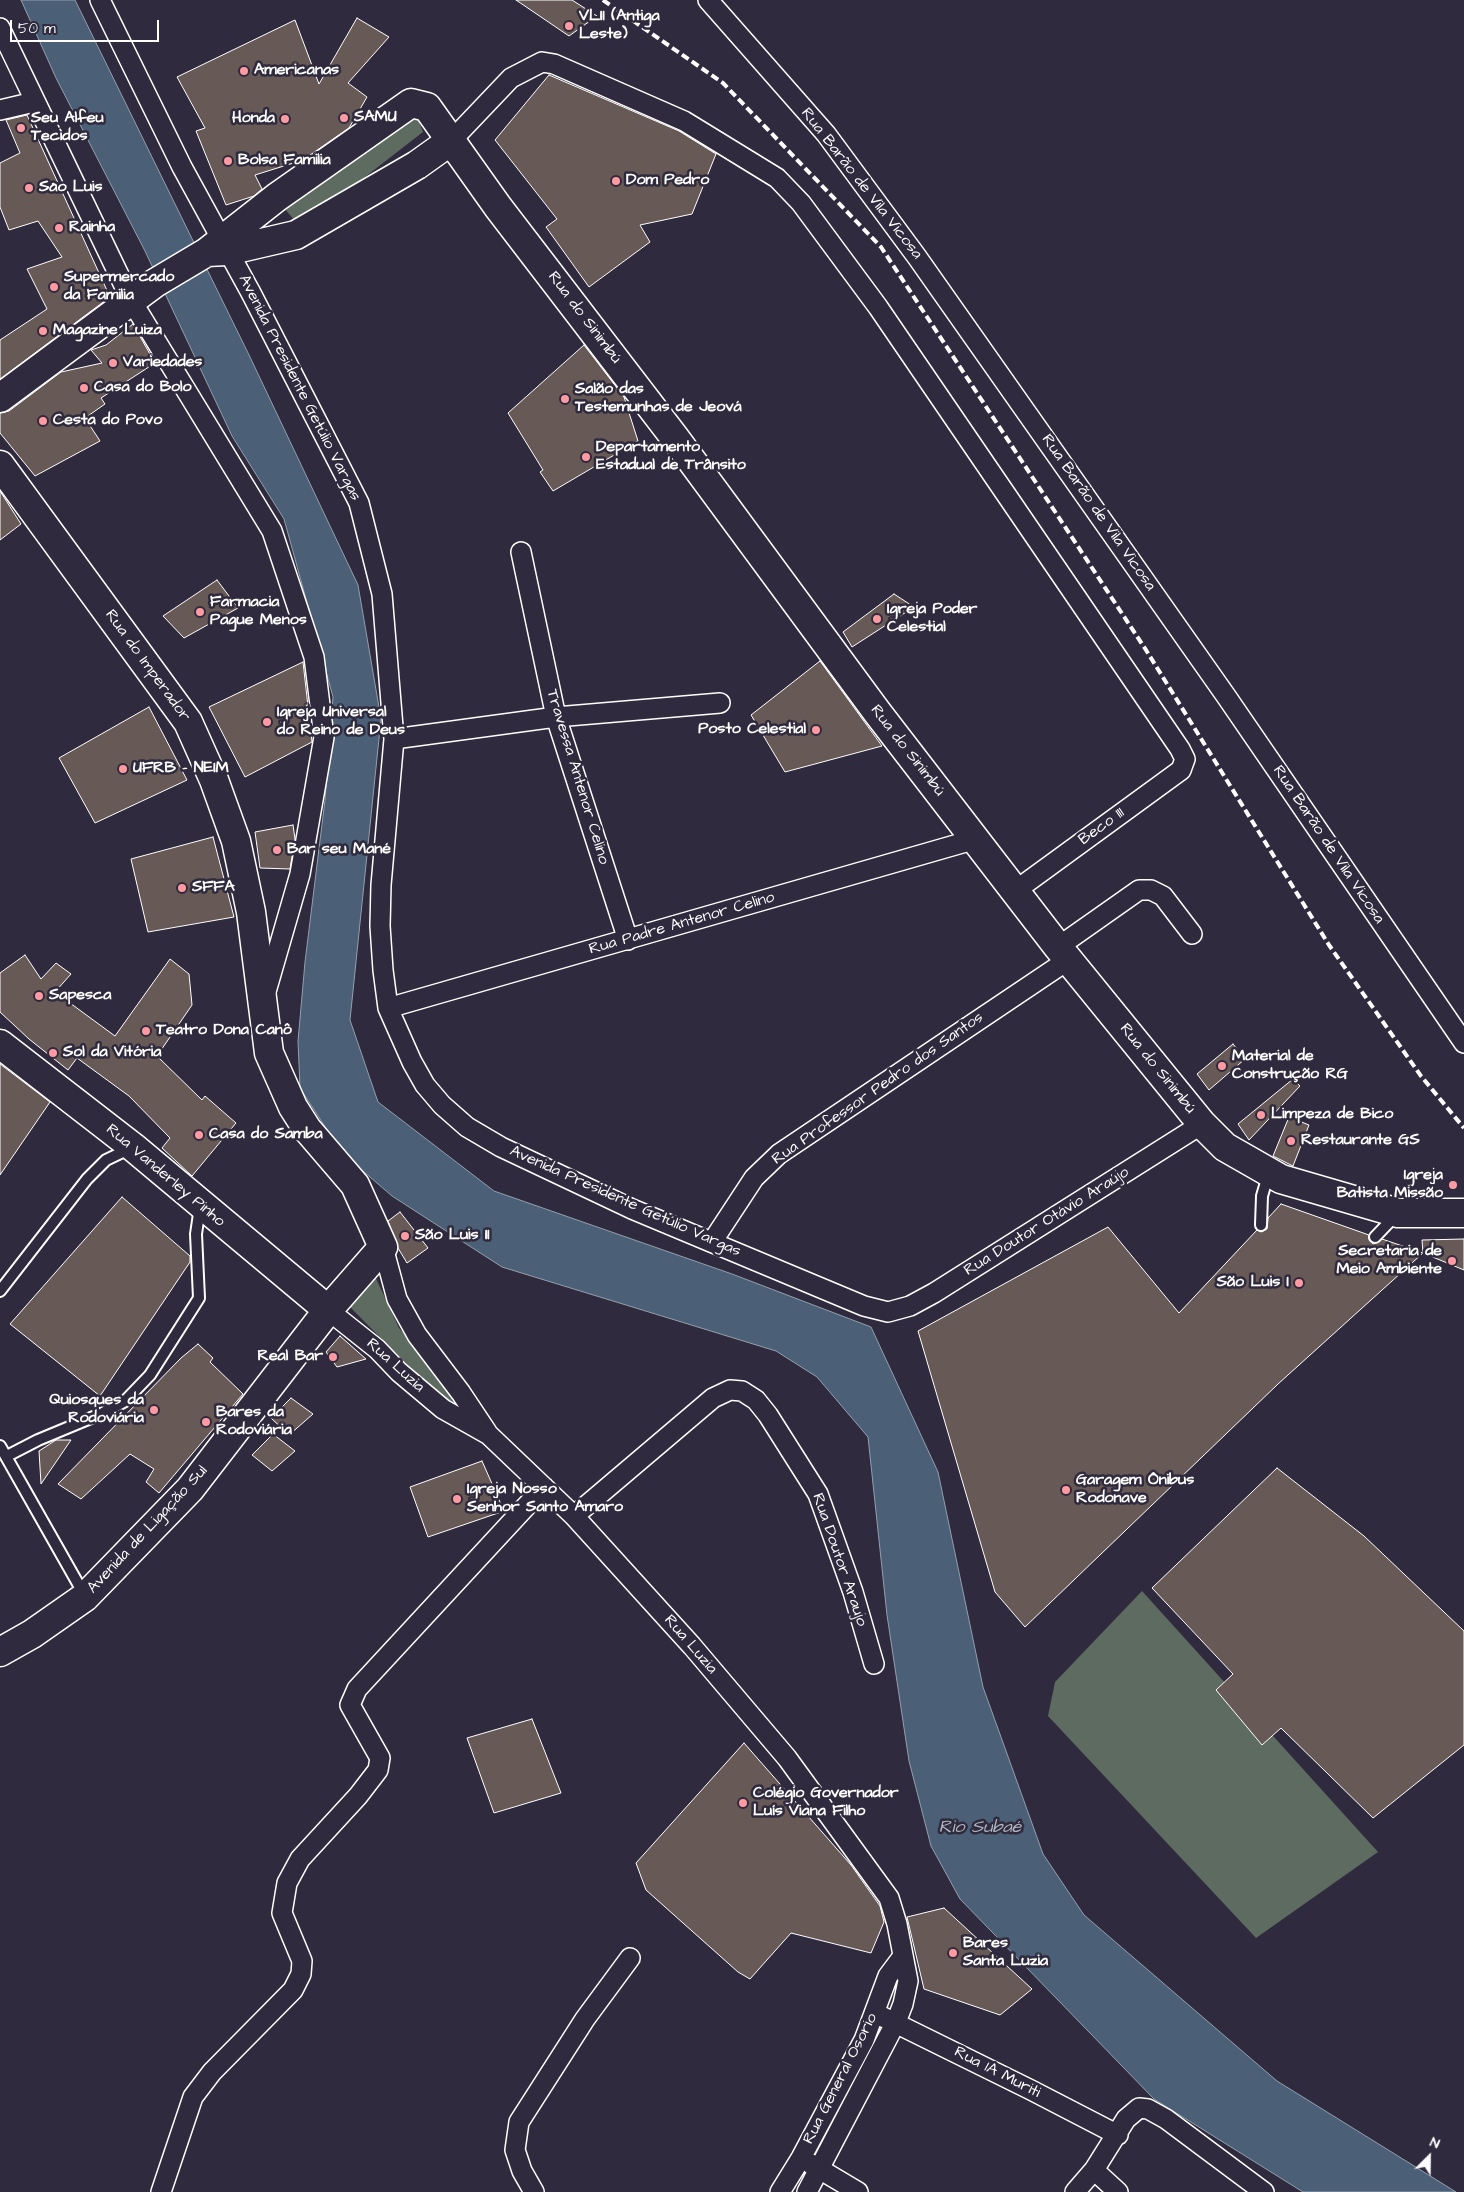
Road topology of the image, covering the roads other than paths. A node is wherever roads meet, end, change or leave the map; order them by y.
1 (100, 0) edge
2 (708, 0) edge
3 (0, 28) edge
4 (34, 102) junction
5 (0, 110) edge
6 (452, 140) junction
7 (277, 196) junction
8 (296, 235) junction
9 (214, 249) junction
10 (131, 300) junction
11 (0, 398) edge
12 (0, 465) edge
13 (521, 552) dead end
14 (720, 703) dead end
15 (556, 717) junction
16 (394, 739) junction
17 (976, 839) junction
18 (1015, 891) junction
19 (1192, 934) dead end
20 (628, 940) junction
21 (1063, 953) junction
22 (263, 1003) junction
23 (388, 1008) junction
24 (1464, 1043) edge
25 (0, 1044) edge
26 (1202, 1124) junction
27 (133, 1147) junction
28 (1269, 1172) junction
29 (200, 1205) junction
30 (1398, 1213) junction
31 (1464, 1213) edge
32 (1261, 1225) dead end
33 (1375, 1237) dead end
34 (712, 1242) junction
35 (383, 1247) junction
36 (0, 1291) edge
37 (328, 1310) junction
38 (888, 1312) joint
39 (489, 1435) junction
40 (0, 1446) edge
41 (7, 1456) junction
42 (544, 1487) junction
43 (574, 1516) junction
44 (85, 1597) junction
45 (0, 1652) edge
46 (874, 1664) dead end
47 (903, 1956) junction
48 (630, 1958) dead end
49 (875, 2013) junction
50 (896, 2022) junction
51 (1118, 2135) junction
52 (801, 2158) junction
53 (820, 2170) junction
54 (1094, 2170) junction
55 (160, 2192) edge
56 (534, 2192) edge
57 (780, 2192) edge
58 (807, 2192) edge
59 (858, 2192) edge
60 (1075, 2192) edge
61 (1118, 2192) edge
62 (1264, 2192) edge

1 - 9 street, Avenida Presidente Getúlio Vargas
2 - 24 street, Rua Barão de Vila Vicosa
3 - 4 street
4 - 5 street
4 - 10 street
6 - 7 main road, Rua do Sinimbú
6 - 8 main road
6 - 17 main road, Rua do Sinimbú
6 - 18 street, Beco 111
7 - 8 main road
7 - 9 main road, Rua do Sinimbú
8 - 9 main road
9 - 10 main road
9 - 16 street, Avenida Presidente Getúlio Vargas
10 - 11 main road
10 - 22 street
12 - 22 main road, Rua do Imperador
13 - 15 street, Travessa Antenor Celino
14 - 15 street
15 - 16 street
15 - 20 street, Travessa Antenor Celino
16 - 23 street, Avenida Presidente Getúlio Vargas
17 - 18 main road, Rua do Sinimbú
17 - 20 street, Rua Padre Antenor Celino
18 - 21 main road, Rua do Sinimbú
19 - 21 street, Rua Professor Pedro dos Santos
20 - 23 street, Rua Padre Antenor Celino
21 - 26 main road, Rua do Sinimbú
21 - 34 street, Rua Professor Pedro dos Santos
22 - 35 main road, Rua do Imperador
23 - 34 street, Avenida Presidente Getúlio Vargas
25 - 27 main road, Rua Vanderley Pinho
26 - 28 main road, Rua do Sinimbú
26 - 38 street, Rua Doutor Otávio Araújo
27 - 29 main road, Rua Vanderley Pinho
27 - 36 lane
28 - 30 main road, Rua do Sinimbú
28 - 32 lane
29 - 37 main road, Rua Vanderley Pinho
29 - 41 lane
30 - 31 main road, Rua do Sinimbú
30 - 33 lane
34 - 38 street, Avenida Presidente Getúlio Vargas
35 - 37 main road, Avenida de Ligação Sul
35 - 39 street, Rua Luzia
37 - 39 street, Rua Luzia
37 - 44 main road, Avenida de Ligação Sul
39 - 42 street, Rua Luzia
40 - 41 lane
41 - 44 lane
42 - 43 street, Rua Luzia
42 - 55 street
43 - 46 street, Rua Doutor Araujo
43 - 47 street, Rua Luzia
44 - 45 main road, Avenida de Ligação Sul
47 - 49 street, Rua General Osorio
47 - 50 street, Rua General Osorio
48 - 56 street
49 - 50 street, Rua 1A Muriti
49 - 52 street, Rua General Osorio
50 - 51 street, Rua 1A Muriti
50 - 53 street, Rua General Osorio
51 - 54 street
51 - 62 street
52 - 53 street
52 - 57 street, Rua General Osorio
53 - 58 street, Rua General Osorio
53 - 59 street
54 - 60 street
54 - 61 street

